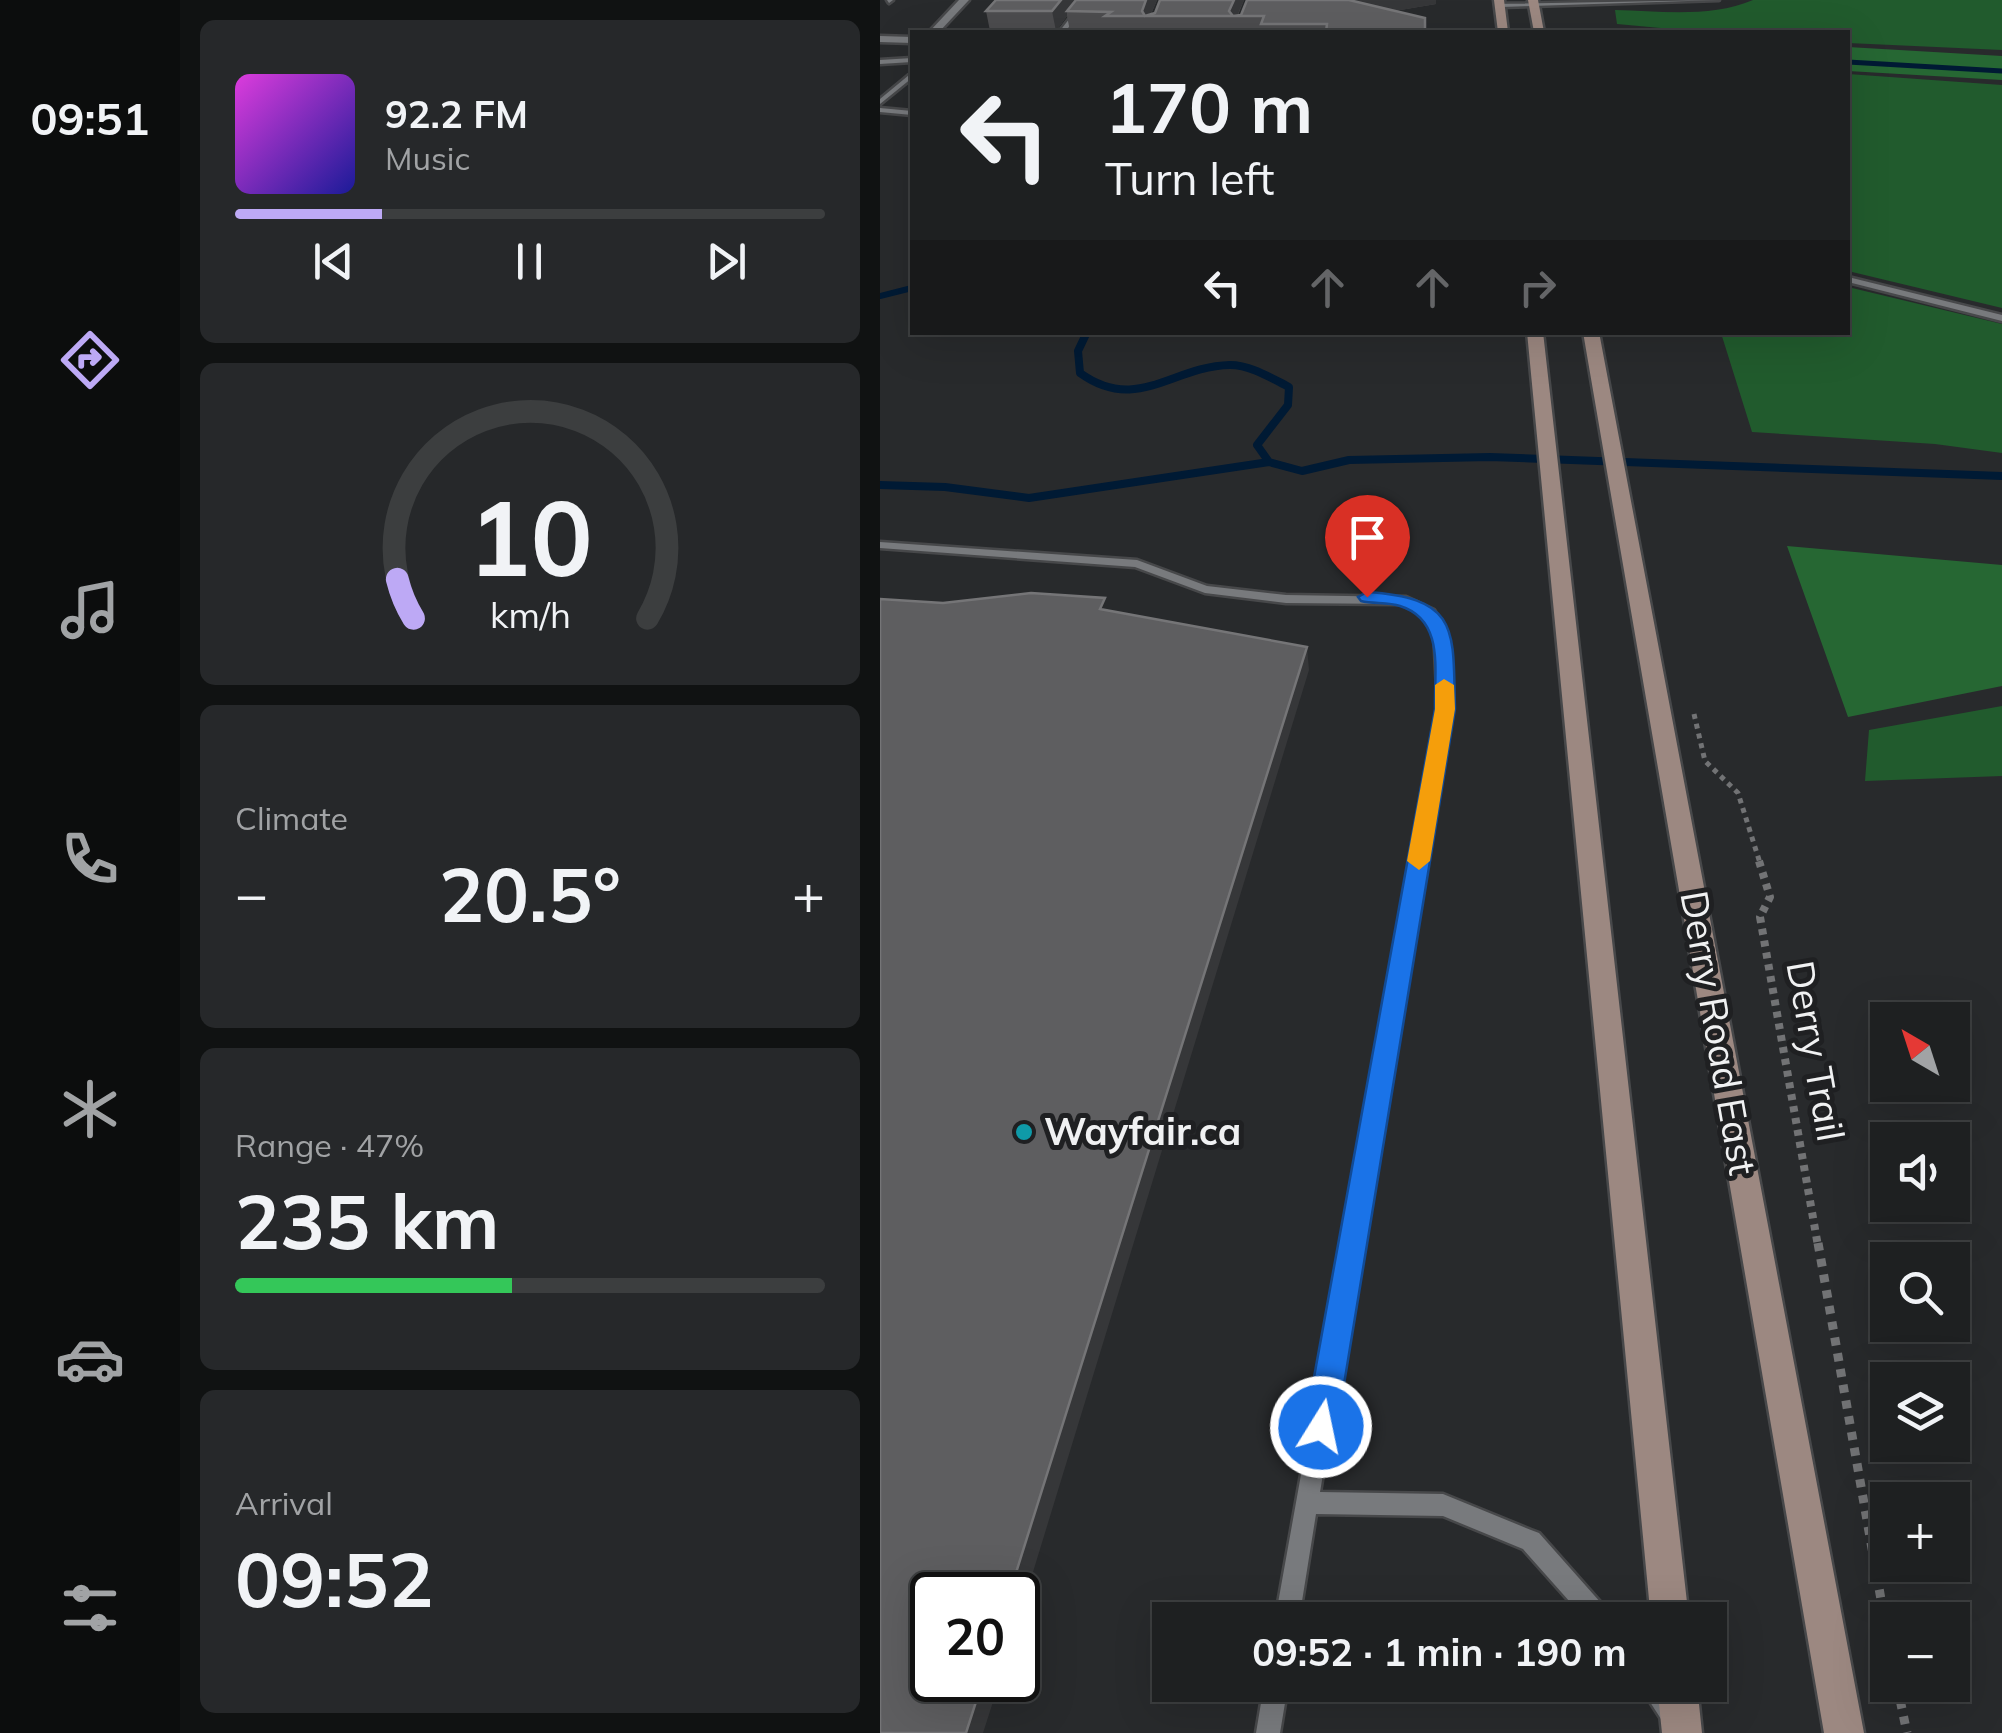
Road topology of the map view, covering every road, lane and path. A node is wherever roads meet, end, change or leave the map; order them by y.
1 (964, 0) edge
2 (1088, 0) edge
3 (1714, 0) edge
4 (1500, 2) edge
5 (1533, 2) edge
6 (1666, 2) edge
7 (936, 30) edge
8 (1064, 30) edge
9 (1503, 30) edge
10 (1538, 30) edge
11 (880, 39) edge
12 (910, 40) edge
13 (910, 51) edge
14 (897, 60) junction
15 (910, 60) edge
16 (880, 62) edge
17 (910, 77) edge
18 (881, 101) edge
19 (880, 110) edge
20 (910, 113) edge
21 (1850, 280) edge
22 (2002, 318) edge
23 (1534, 335) edge
24 (1591, 335) edge
25 (880, 546) edge
26 (1692, 704) dead end
27 (1308, 1503) junction
28 (1290, 1602) edge
29 (1585, 1602) edge
30 (1668, 1602) edge
31 (1881, 1602) edge
32 (1273, 1702) edge
33 (1663, 1702) edge
34 (1679, 1702) edge
35 (1901, 1702) edge
36 (1682, 1729) edge
37 (1268, 1733) edge
38 (1844, 1733) edge
39 (1907, 1733) edge

1 - 7 street
2 - 8 lane
3 - 6 street
4 - 5 street
4 - 9 main road
5 - 6 street
5 - 10 main road
11 - 12 street
13 - 14 lane
14 - 15 lane
14 - 16 lane
17 - 18 lane
19 - 20 lane
21 - 22 lane
23 - 30 main road
24 - 38 main road, Derry Road East
25 - 27 lane
26 - 31 path, Derry Trail
27 - 28 lane
27 - 29 lane
32 - 37 lane
33 - 36 lane
34 - 36 main road
35 - 39 path

